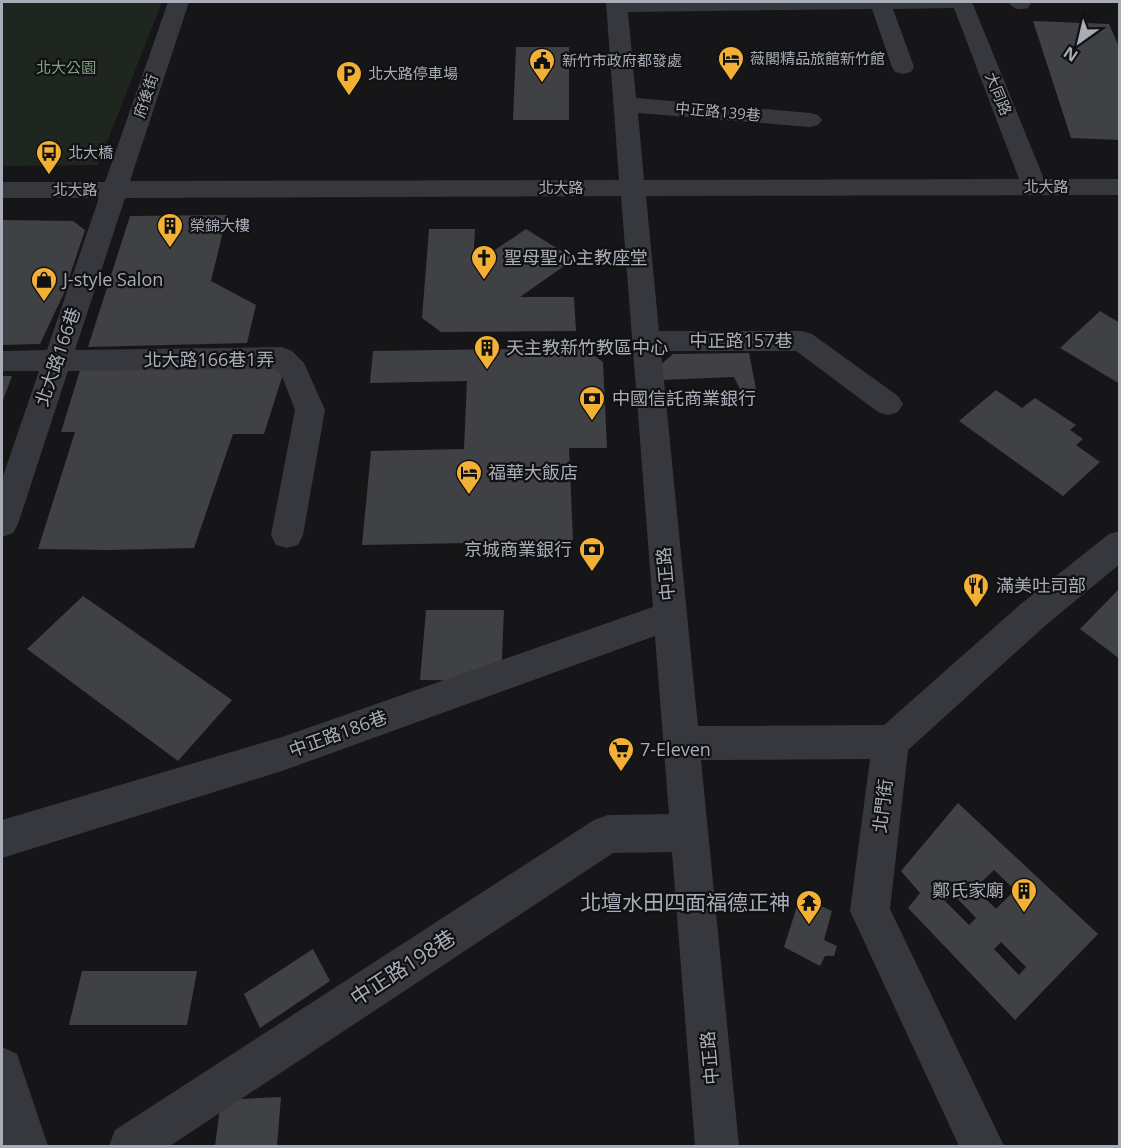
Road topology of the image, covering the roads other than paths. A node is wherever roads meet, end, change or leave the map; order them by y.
1 (178, 2) edge
2 (962, 2) edge
3 (880, 3) edge
4 (616, 4) edge
5 (903, 67) dead end
6 (625, 106) junction
7 (810, 120) dead end
8 (1119, 186) edge
9 (1035, 187) junction
10 (632, 188) junction
11 (2, 190) edge
12 (115, 190) junction
13 (646, 341) junction
14 (2, 361) edge
15 (57, 362) junction
16 (888, 404) dead end
17 (2, 524) edge
18 (287, 535) dead end
19 (1119, 544) edge
20 (670, 616) junction
21 (682, 742) junction
22 (891, 742) junction
23 (690, 833) junction
24 (2, 839) edge
25 (2, 1069) edge
26 (26, 1146) edge
27 (131, 1146) edge
28 (717, 1146) edge
29 (982, 1146) edge

1 - 12 street, 府後街
2 - 3 street
2 - 9 street, 大同路
3 - 4 street
3 - 5 street
4 - 6 street, 中正路
6 - 7 street, 中正路139巷
6 - 10 street, 中正路
8 - 9 street, 北大路
9 - 10 street, 北大路
10 - 12 street, 北大路
10 - 13 street, 中正路
11 - 12 street, 北大路
12 - 15 street, 北大路166巷
13 - 16 street, 中正路157巷
13 - 20 street, 中正路
14 - 15 street
15 - 17 street, 北大路166巷
15 - 18 street, 北大路166巷1弄
19 - 22 street
20 - 21 street, 中正路
20 - 24 street, 中正路186巷
21 - 22 street
21 - 23 street, 中正路
22 - 29 street, 北門街
23 - 27 street, 中正路198巷
23 - 28 street, 中正路
25 - 26 street

